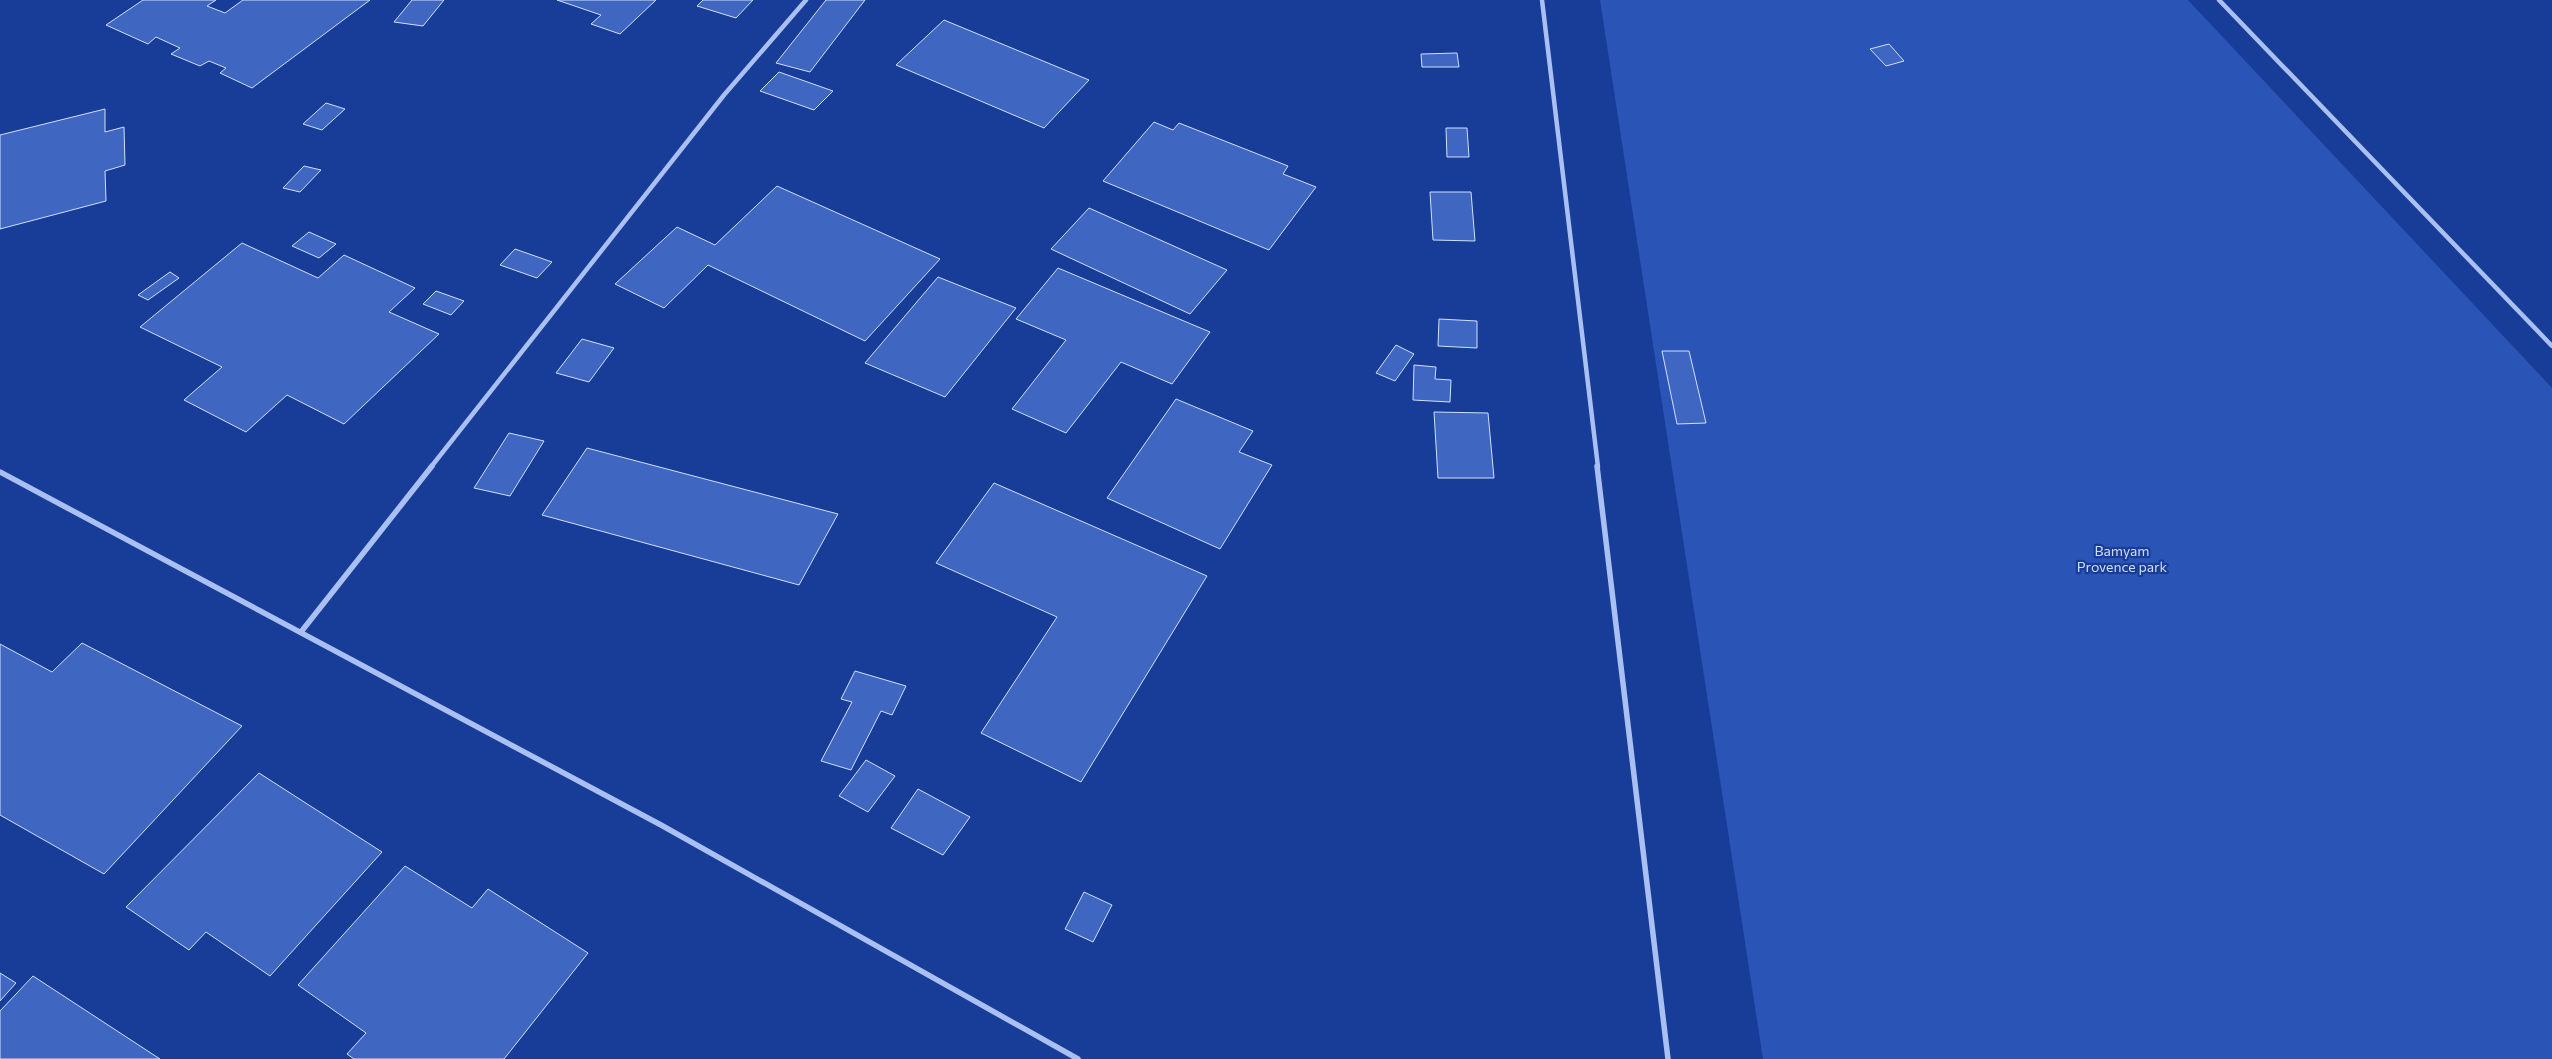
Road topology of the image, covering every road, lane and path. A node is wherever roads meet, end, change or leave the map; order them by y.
1 (806, 0) edge
2 (1542, 0) edge
3 (2218, 0) edge
4 (2552, 346) edge
5 (0, 472) edge
6 (301, 632) junction
7 (1078, 1059) edge
8 (1668, 1059) edge

1 - 6 street
2 - 8 street
3 - 4 street
5 - 6 street
6 - 7 street

